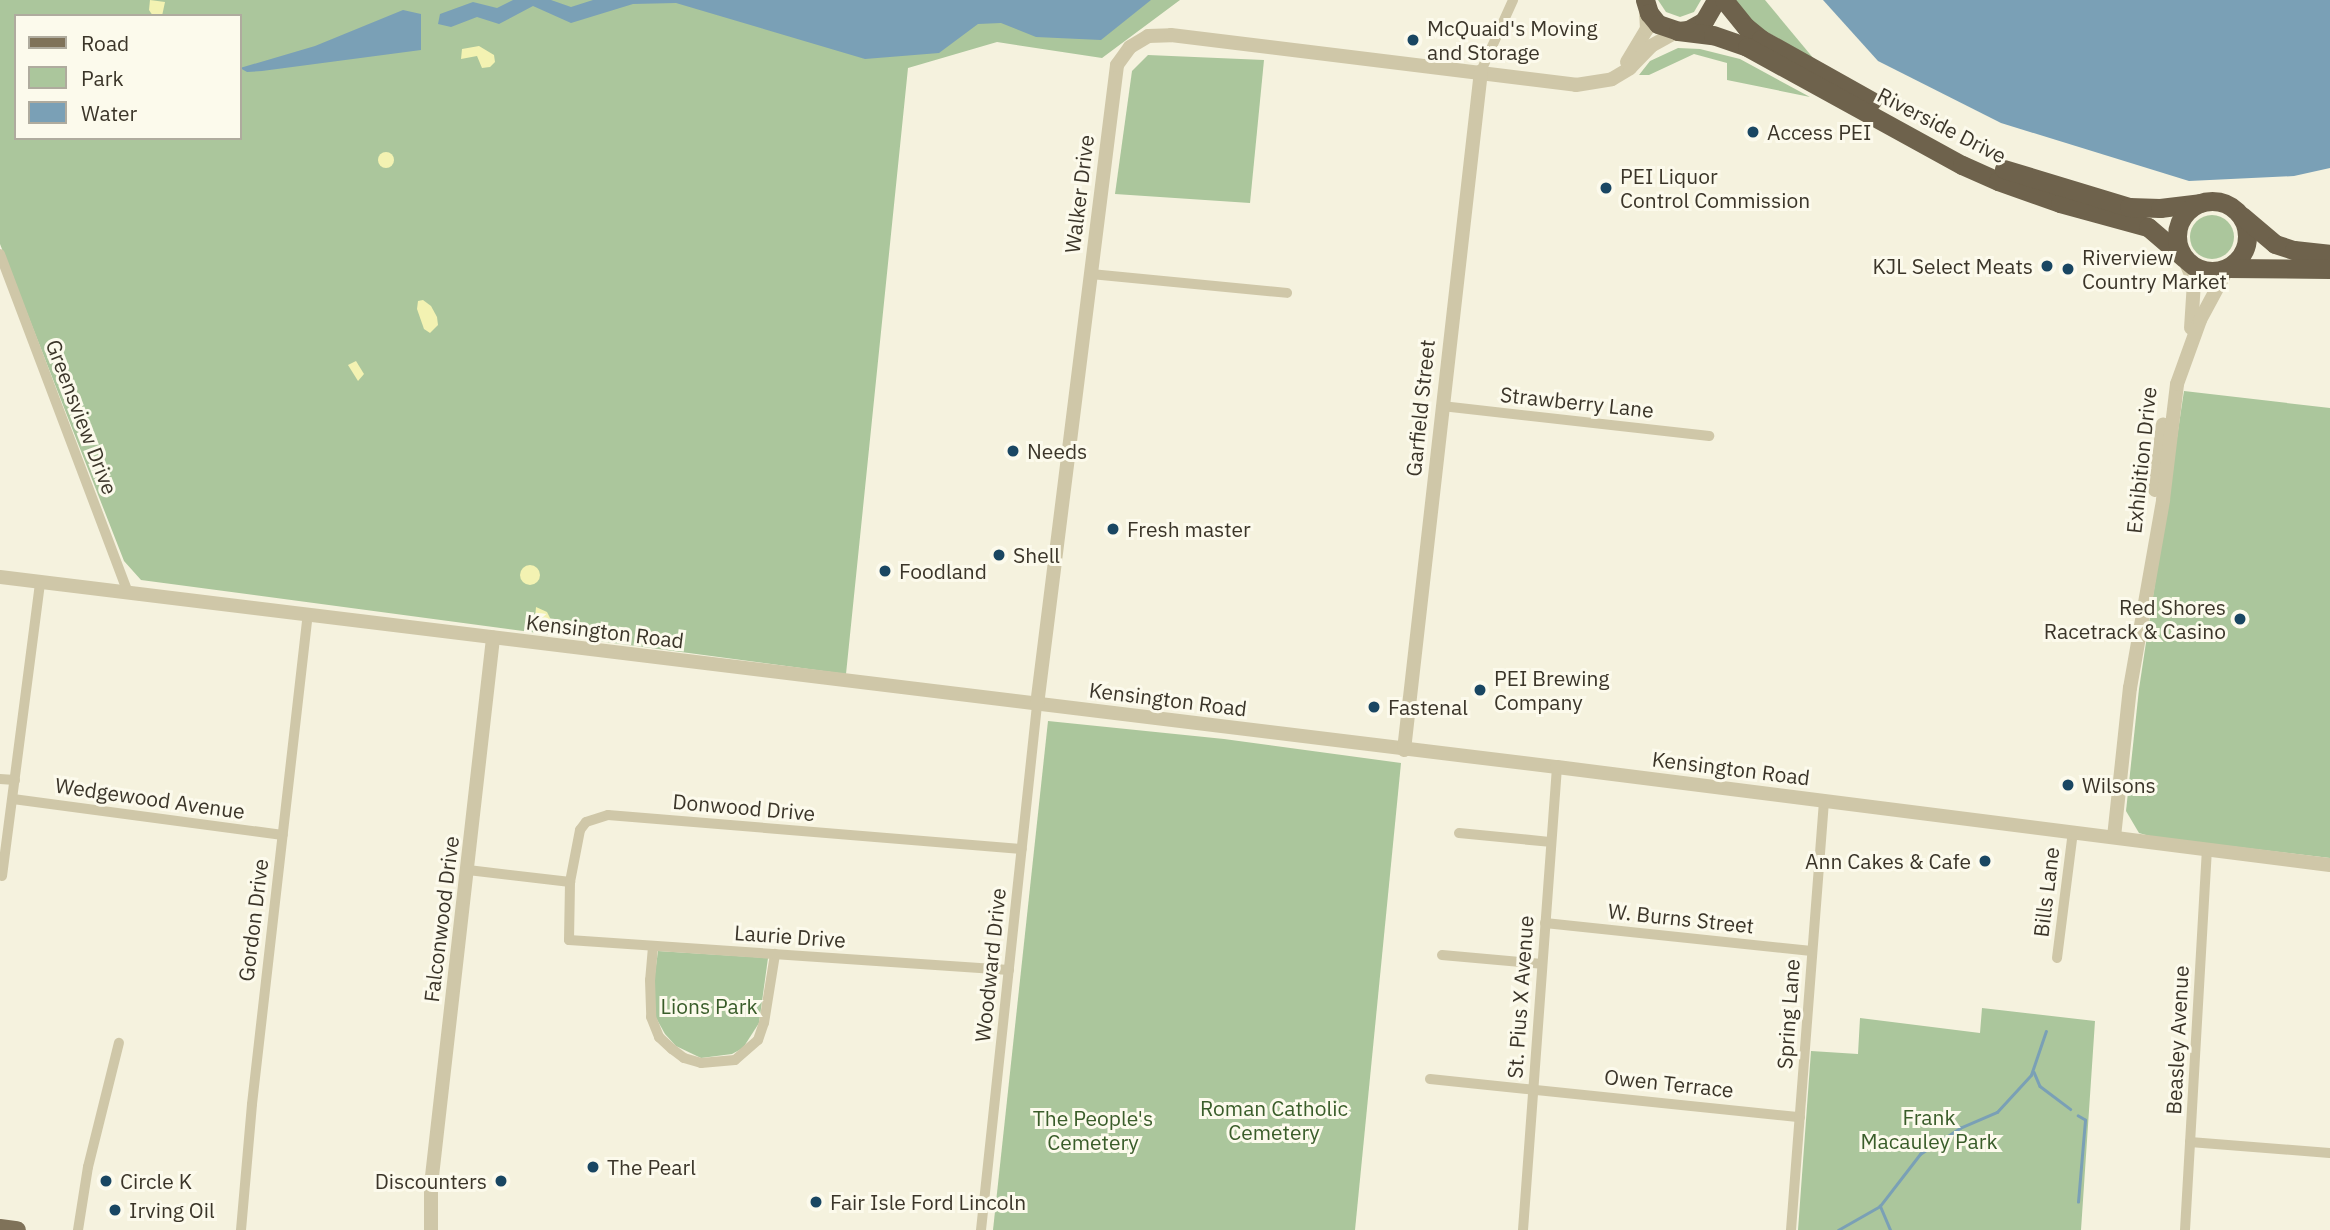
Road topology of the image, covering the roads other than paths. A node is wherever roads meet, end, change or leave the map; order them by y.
1 (1513, 0) edge
2 (1716, 0) edge
3 (1724, 0) edge
4 (1645, 2) edge
5 (1678, 31) junction
6 (1481, 71) junction
7 (1561, 83) junction
8 (2200, 203) junction
9 (2241, 215) junction
10 (0, 254) edge
11 (2330, 254) edge
12 (2185, 258) junction
13 (2228, 268) junction
14 (2330, 269) edge
15 (1091, 274) junction
16 (1287, 293) dead end
17 (1442, 406) junction
18 (1709, 436) dead end
19 (2152, 548) junction
20 (0, 577) edge
21 (40, 582) junction
22 (128, 593) junction
23 (308, 615) junction
24 (493, 639) junction
25 (1037, 705) junction
26 (1404, 750) junction
27 (1557, 767) junction
28 (0, 779) edge
29 (15, 780) junction
30 (13, 799) junction
31 (1824, 802) junction
32 (2073, 832) junction
33 (1459, 833) dead end
34 (283, 835) junction
35 (2114, 837) junction
36 (1550, 842) junction
37 (1022, 849) junction
38 (2207, 852) junction
39 (2330, 865) edge
40 (468, 870) junction
41 (2, 876) dead end
42 (570, 882) junction
43 (1545, 923) junction
44 (569, 940) joint
45 (653, 947) junction
46 (1812, 951) junction
47 (775, 954) junction
48 (1442, 955) dead end
49 (2057, 958) dead end
50 (1542, 964) junction
51 (1009, 970) junction
52 (119, 1043) dead end
53 (1430, 1079) dead end
54 (1533, 1087) junction
55 (1800, 1117) junction
56 (2190, 1142) junction
57 (2330, 1153) edge
58 (431, 1204) junction
59 (0, 1228) edge
60 (17, 1230) edge
61 (79, 1230) edge
62 (241, 1230) edge
63 (430, 1230) edge
64 (441, 1230) edge
65 (981, 1230) edge
66 (1523, 1230) edge
67 (1791, 1230) edge
68 (2185, 1230) edge

1 - 6 street, Garfield Street
2 - 5 highway
3 - 8 highway, Riverside Drive
4 - 5 highway
4 - 7 street
5 - 7 street
5 - 12 highway, Riverside Drive
6 - 7 street
6 - 15 street, Walker Drive
6 - 17 street, Garfield Street
8 - 9 highway
8 - 12 highway
9 - 11 highway
9 - 13 highway
10 - 22 street, Greensview Drive
12 - 13 highway
12 - 19 street, Exhibition Drive
13 - 14 highway
13 - 19 street, Exhibition Drive
15 - 16 street
15 - 25 street, Walker Drive
17 - 18 street, Strawberry Lane
17 - 26 street, Garfield Street
19 - 35 street, Exhibition Drive
20 - 21 street, Kensington Road
21 - 22 street, Kensington Road
21 - 29 street
22 - 23 street, Kensington Road
23 - 24 street, Kensington Road
23 - 34 street, Gordon Drive
24 - 25 street, Kensington Road
24 - 40 street, Falconwood Drive
25 - 26 street, Kensington Road
25 - 37 street, Woodward Drive
26 - 27 street, Kensington Road
27 - 31 street, Kensington Road
27 - 36 street, St. Pius X Avenue
28 - 29 street
29 - 30 street
30 - 34 street, Wedgewood Avenue
30 - 41 street
31 - 32 street, Kensington Road
31 - 46 street, Spring Lane
32 - 35 street, Kensington Road
32 - 49 street, Bills Lane
33 - 36 street
34 - 62 street, Gordon Drive
35 - 38 street, Kensington Road
36 - 43 street, St. Pius X Avenue
37 - 42 street, Donwood Drive
37 - 51 street, Woodward Drive
38 - 39 street, Kensington Road
38 - 56 street, Beasley Avenue
40 - 42 street
40 - 58 street, Falconwood Drive
42 - 44 street, Donwood Drive
43 - 46 street, W. Burns Street
43 - 50 street, St. Pius X Avenue
44 - 45 street, Laurie Drive
45 - 47 street, Laurie Drive
45 - 47 street
46 - 55 street, Spring Lane
47 - 51 street, Laurie Drive
48 - 50 street
50 - 54 street, St. Pius X Avenue
51 - 65 street, Woodward Drive
52 - 61 street
53 - 54 street, Owen Terrace
54 - 55 street, Owen Terrace
54 - 66 street, St. Pius X Avenue
55 - 67 street, Spring Lane
56 - 57 street
56 - 68 street, Beasley Avenue
58 - 63 street, Falconwood Drive
58 - 64 street, Falconwood Drive
59 - 60 main road

